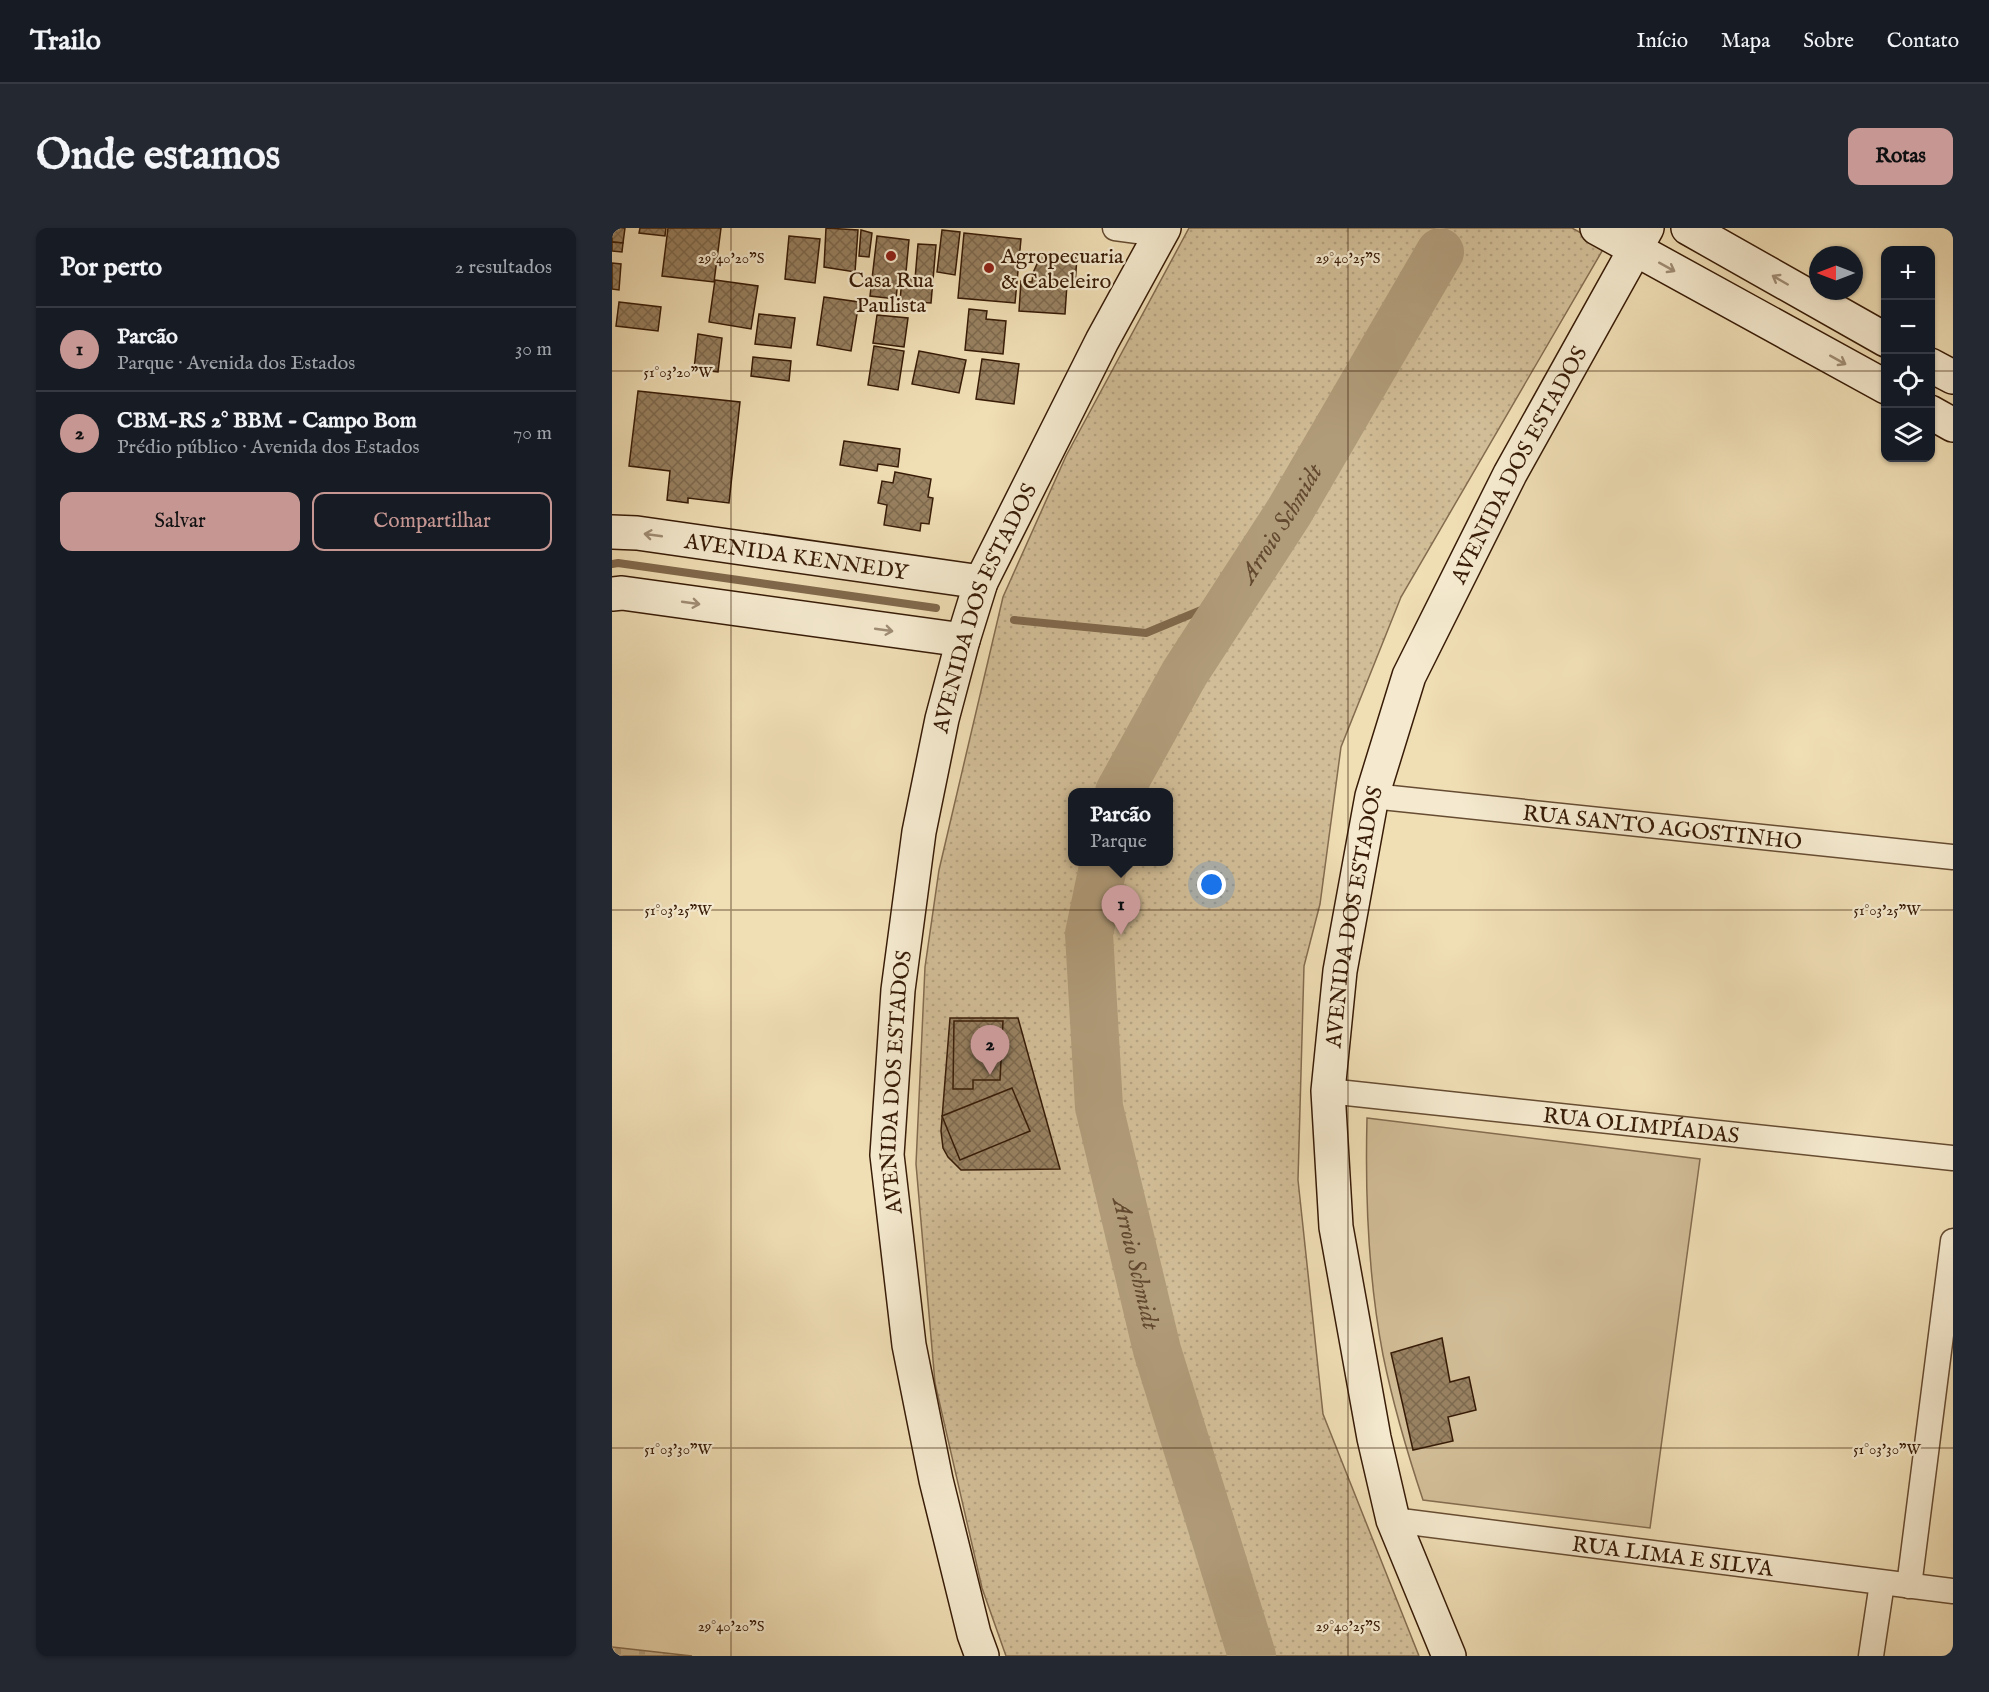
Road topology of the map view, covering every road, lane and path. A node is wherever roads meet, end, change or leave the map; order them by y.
1 (1115, 228) edge
2 (1597, 228) edge
3 (1688, 228) edge
4 (1162, 231) edge
5 (1641, 239) edge
6 (1881, 337) edge
7 (1935, 368) edge
8 (1953, 377) edge
9 (1881, 384) edge
10 (1935, 415) edge
11 (1953, 425) edge
12 (612, 532) edge
13 (981, 582) junction
14 (612, 594) edge
15 (963, 640) junction
16 (1372, 796) junction
17 (1953, 857) edge
18 (1328, 1091) junction
19 (1953, 1158) edge
20 (1953, 1241) edge
21 (1393, 1520) junction
22 (1882, 1583) junction
23 (1909, 1586) junction
24 (1953, 1591) edge
25 (982, 1656) edge
26 (1449, 1656) edge
27 (1871, 1656) edge

1 - 4 street
2 - 5 street
6 -> 3 street
4 - 13 street, AVENIDA DOS ESTADOS
5 -> 9 street
5 - 16 street, AVENIDA DOS ESTADOS
7 - 8 street
10 - 11 street
13 -> 12 street, AVENIDA KENNEDY
13 - 15 street, AVENIDA DOS ESTADOS
14 -> 15 street
15 - 25 street, AVENIDA DOS ESTADOS
16 - 17 street, RUA SANTO AGOSTINHO
16 - 18 street, AVENIDA DOS ESTADOS
18 - 19 street, RUA OLIMPÍADAS
18 - 21 street, AVENIDA DOS ESTADOS
20 - 23 street
21 - 22 street, RUA LIMA E SILVA
21 - 26 street, AVENIDA DOS ESTADOS
22 - 23 street, RUA LIMA E SILVA
22 - 27 street
23 - 24 street, RUA LIMA E SILVA

